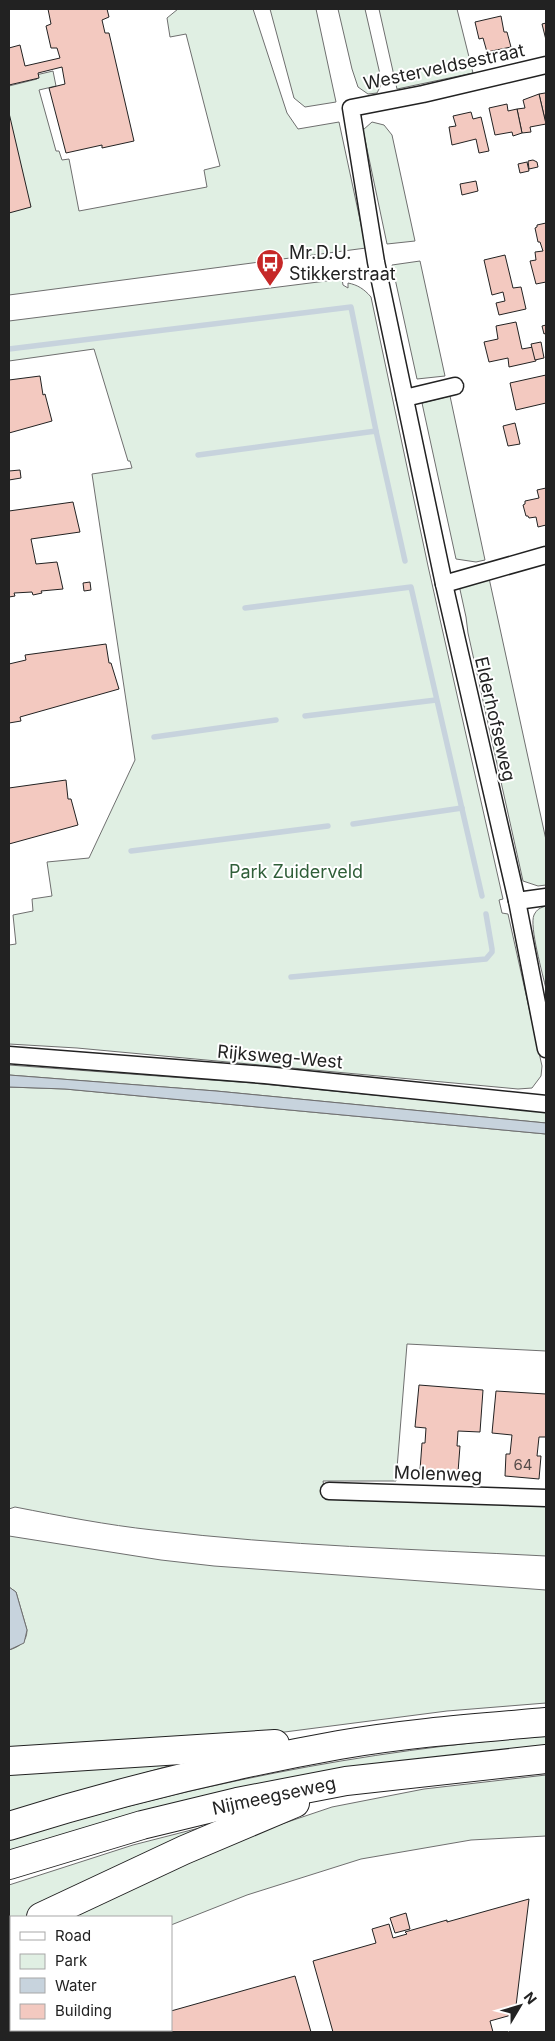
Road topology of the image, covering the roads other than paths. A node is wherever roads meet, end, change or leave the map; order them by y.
1 (546, 65) edge
2 (351, 108) joint
3 (456, 386) dead end
4 (405, 398) junction
5 (546, 555) edge
6 (444, 584) junction
7 (546, 897) edge
8 (517, 901) junction
9 (546, 1049) edge
10 (9, 1055) edge
11 (546, 1104) edge
12 (329, 1491) dead end
13 (546, 1498) edge
14 (546, 1722) edge
15 (341, 1745) junction
16 (546, 1759) edge
17 (9, 1761) edge
18 (346, 1781) junction
19 (9, 1826) edge
20 (9, 1865) edge
21 (43, 1916) edge

1 - 2 street, Westerveldsestraat
2 - 4 street, Elderhofseweg
3 - 4 street
4 - 6 street, Elderhofseweg
5 - 6 street
6 - 8 street, Elderhofseweg
7 - 8 street
8 - 9 street, Elderhofseweg
10 - 11 street, Rijksweg-West
12 - 13 street, Molenweg
14 - 15 highway, Nijmeegseweg
15 - 17 highway
15 - 19 highway, Nijmeegseweg
16 - 18 highway, Nijmeegseweg
18 - 20 highway, Nijmeegseweg
18 - 21 highway

